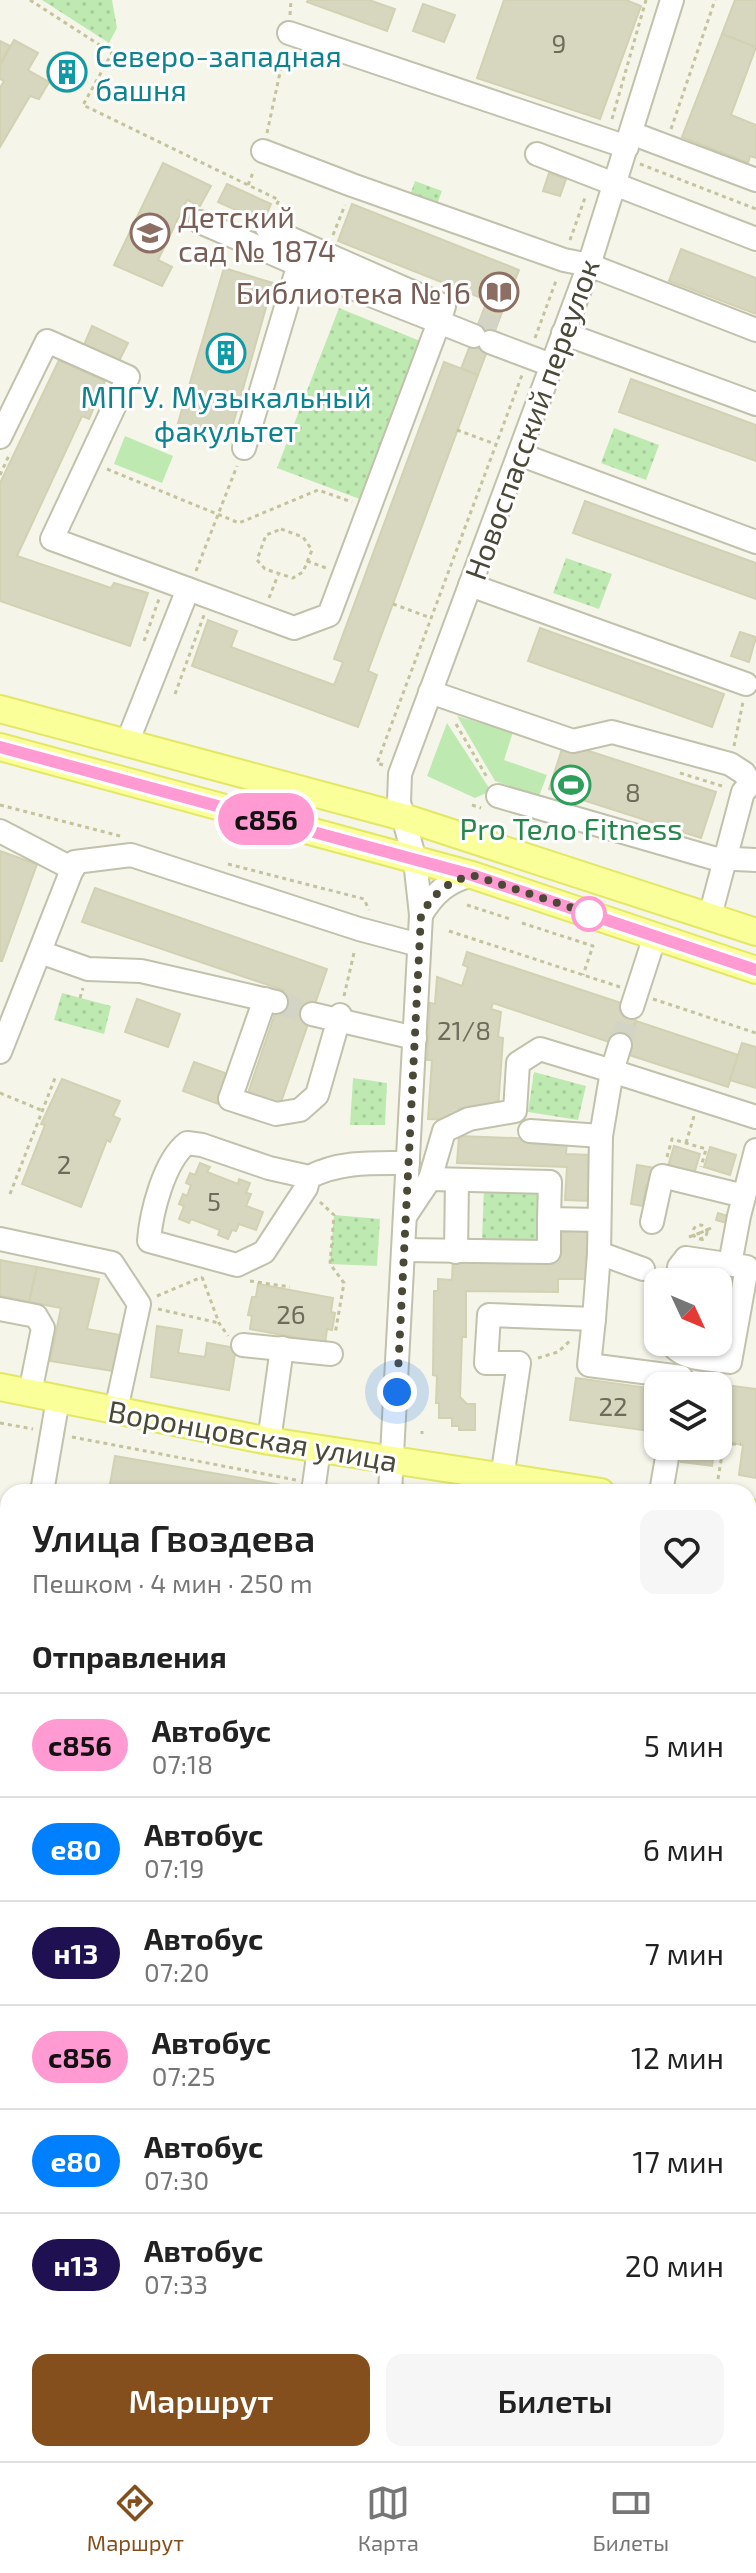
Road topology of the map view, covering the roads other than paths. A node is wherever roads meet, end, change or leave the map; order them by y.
1 (672, 0) edge
2 (289, 33) road end
3 (621, 140) junction
4 (263, 151) road end
5 (537, 154) dead end
6 (756, 180) edge
7 (616, 183) junction
8 (200, 222) dead end
9 (267, 228) road end
10 (756, 239) edge
11 (589, 265) junction
12 (350, 287) junction
13 (441, 314) junction
14 (756, 330) edge
15 (563, 333) junction
16 (553, 360) junction
17 (756, 404) edge
18 (0, 437) edge
19 (244, 448) road end
20 (519, 454) junction
21 (756, 542) edge
22 (470, 585) junction
23 (188, 589) junction
24 (746, 684) dead end
25 (430, 692) junction
26 (0, 709) edge
27 (127, 743) junction
28 (0, 747) edge
29 (400, 774) junction
30 (746, 785) edge
31 (498, 796) dead end
32 (352, 803) junction
33 (0, 831) edge
34 (409, 837) junction
35 (725, 860) junction
36 (756, 860) edge
37 (74, 865) junction
38 (472, 875) junction
39 (421, 915) junction
40 (710, 916) junction
41 (756, 932) edge
42 (655, 936) junction
43 (419, 945) junction
44 (40, 952) junction
45 (756, 970) edge
46 (634, 1000) tunnel mouth
47 (312, 1014) tunnel mouth
48 (339, 1018) junction
49 (415, 1038) junction
50 (620, 1045) tunnel mouth
51 (0, 1052) edge
52 (612, 1071) junction
53 (756, 1117) edge
54 (530, 1131) dead end
55 (601, 1136) junction
56 (756, 1150) edge
57 (408, 1163) junction
58 (430, 1179) junction
59 (457, 1180) junction
60 (307, 1182) junction
61 (744, 1196) junction
62 (406, 1216) junction
63 (549, 1219) junction
64 (599, 1220) junction
65 (652, 1222) dead end
66 (0, 1239) edge
67 (404, 1250) junction
68 (456, 1252) junction
69 (599, 1253) junction
70 (730, 1264) junction
71 (679, 1268) edge
72 (643, 1269) dead end
73 (0, 1309) edge
74 (594, 1319) junction
75 (236, 1342) road end
76 (282, 1348) junction
77 (331, 1354) road end
78 (679, 1365) edge
79 (0, 1387) edge
80 (30, 1393) junction
81 (58, 1399) junction
82 (116, 1410) junction
83 (269, 1441) junction
84 (319, 1449) junction
85 (667, 1460) edge
86 (393, 1462) junction
87 (502, 1478) junction
88 (43, 1484) edge
89 (315, 1484) edge
90 (391, 1484) edge
91 (544, 1484) edge
92 (662, 1484) edge
93 (756, 2032) edge
94 (756, 2091) edge

1 - 3 street, Новоспасский переулок
2 - 3 street
3 - 6 street
3 - 7 street, Новоспасский переулок
4 - 11 street
5 - 7 street
7 - 10 street
7 - 11 street, Новоспасский переулок
8 - 12 street
9 - 13 street
11 - 14 street
11 - 15 street, Новоспасский переулок
12 - 13 street
12 - 19 street
13 - 16 street
13 - 23 street
15 - 16 street, Новоспасский переулок
15 - 17 street
16 - 20 street, Новоспасский переулок
18 - 23 street
20 - 21 street
20 - 22 street, Новоспасский переулок
22 - 24 street
22 - 25 street, Новоспасский переулок
23 - 27 street
25 - 29 street, Новоспасский переулок
25 - 30 street
26 - 27 main road
27 - 32 main road
28 - 34 main road
29 - 32 street
29 - 34 street, Новоспасский переулок
30 - 35 street
31 - 35 street
32 - 34 main road
33 - 37 street
34 - 38 main road
34 - 39 street, Новоспасский переулок
34 - 40 main road
35 - 36 street
35 - 40 street
37 - 43 street
37 - 44 street
38 - 39 street
38 - 42 main road
39 - 43 street, Новоспасский переулок
40 - 41 main road
42 - 45 main road
42 - 46 street
43 - 49 street, Новоспасский переулок
44 - 48 street
44 - 51 street
47 - 48 street
48 - 49 street
49 - 57 street, Новоспасский переулок
50 - 52 street
52 - 53 street
52 - 55 street
52 - 58 street
54 - 55 street
55 - 64 street
56 - 61 street
57 - 60 street
57 - 62 street, Новоспасский переулок
58 - 59 street
58 - 62 street
59 - 63 street
59 - 68 street
60 - 60 street
61 - 65 street
61 - 70 street
62 - 67 street, Новоспасский переулок
63 - 64 street
63 - 68 street
64 - 69 street
66 - 82 street
67 - 68 street
67 - 86 street, Новоспасский переулок
69 - 72 street
69 - 74 street
70 - 71 street
70 - 78 street
73 - 80 street
74 - 78 street
74 - 87 street
75 - 76 street
76 - 77 street
76 - 83 street
79 - 80 main road, Воронцовская улица
80 - 81 main road, Воронцовская улица
81 - 82 main road, Воронцовская улица
81 - 88 street
82 - 83 main road, Воронцовская улица
83 - 84 main road, Воронцовская улица
84 - 86 main road, Воронцовская улица
84 - 89 street
85 - 92 street
86 - 87 main road, Воронцовская улица
86 - 90 street, Новоспасский переулок
87 - 91 main road, Воронцовская улица
93 - 94 street

